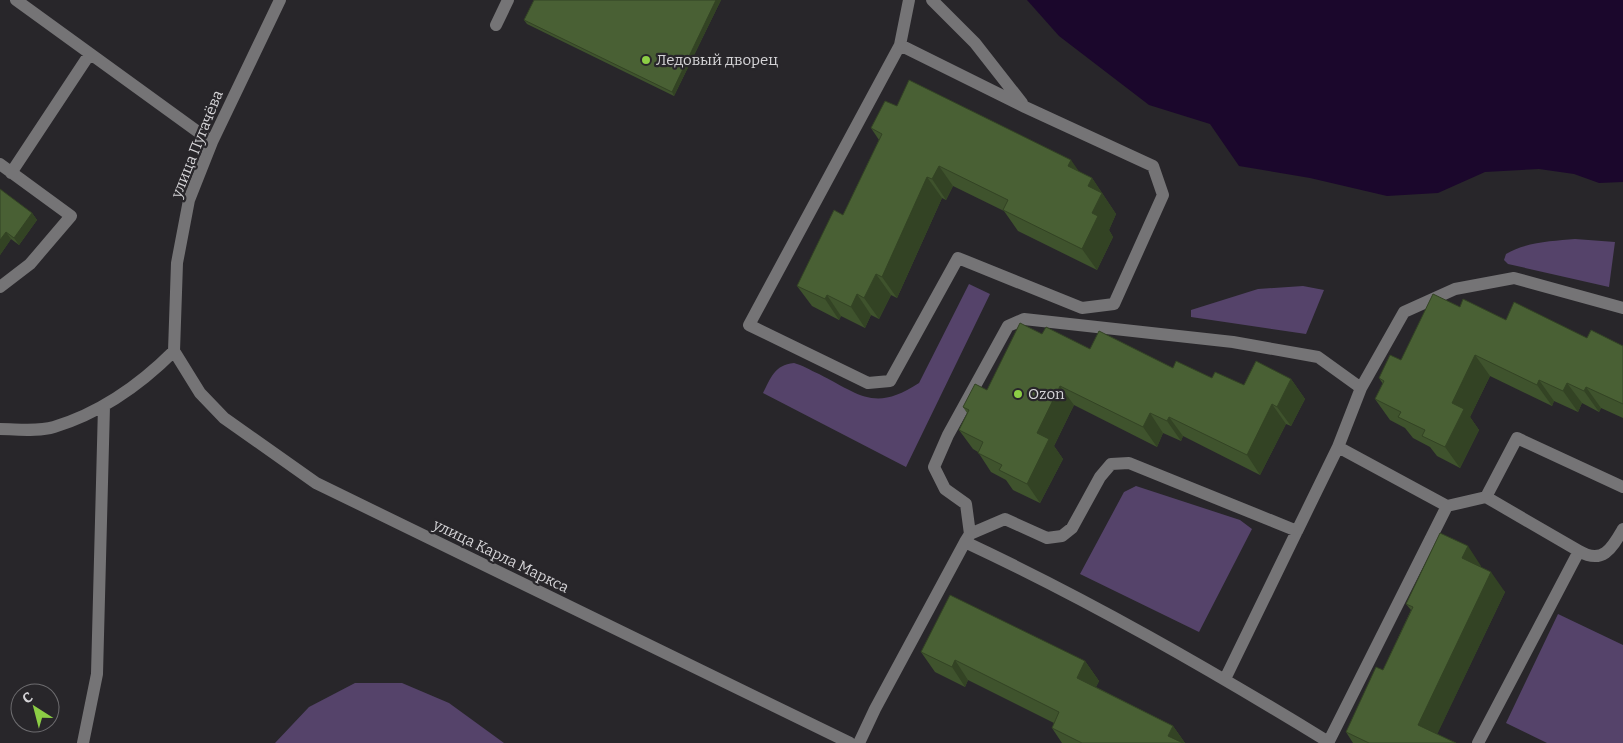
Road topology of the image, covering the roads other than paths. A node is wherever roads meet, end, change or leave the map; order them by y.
1 (16, 0) edge
2 (280, 0) edge
3 (508, 0) edge
4 (910, 0) edge
5 (932, 0) edge
6 (496, 25) dead end
7 (900, 45) junction
8 (89, 55) junction
9 (1025, 107) junction
10 (212, 142) junction
11 (0, 164) edge
12 (11, 173) junction
13 (0, 287) edge
14 (1623, 308) edge
15 (174, 351) junction
16 (1361, 388) junction
17 (104, 406) junction
18 (0, 430) edge
19 (1338, 447) junction
20 (1623, 487) edge
21 (1486, 497) junction
22 (1447, 506) junction
23 (1623, 529) edge
24 (1297, 531) junction
25 (968, 538) junction
26 (1579, 551) junction
27 (1225, 679) junction
28 (1328, 742) edge
29 (83, 743) edge
30 (850, 743) edge
31 (859, 743) edge
32 (1478, 743) edge

1 - 8 street
2 - 10 street, улица Пугачёва
3 - 6 street
4 - 7 street
5 - 9 street
7 - 9 street
7 - 9 street
8 - 10 street
8 - 12 street
10 - 15 street, улица Пугачёва
11 - 12 street
12 - 13 street
14 - 16 street
15 - 17 street
15 - 30 street, улица Карла Маркса
16 - 19 street
16 - 25 street
17 - 18 street
17 - 29 street
19 - 22 street
19 - 24 street
20 - 21 street
21 - 22 street
21 - 26 street
22 - 28 street
23 - 26 street
24 - 25 street
24 - 27 street
25 - 27 street
25 - 31 street
26 - 32 street
27 - 28 street

